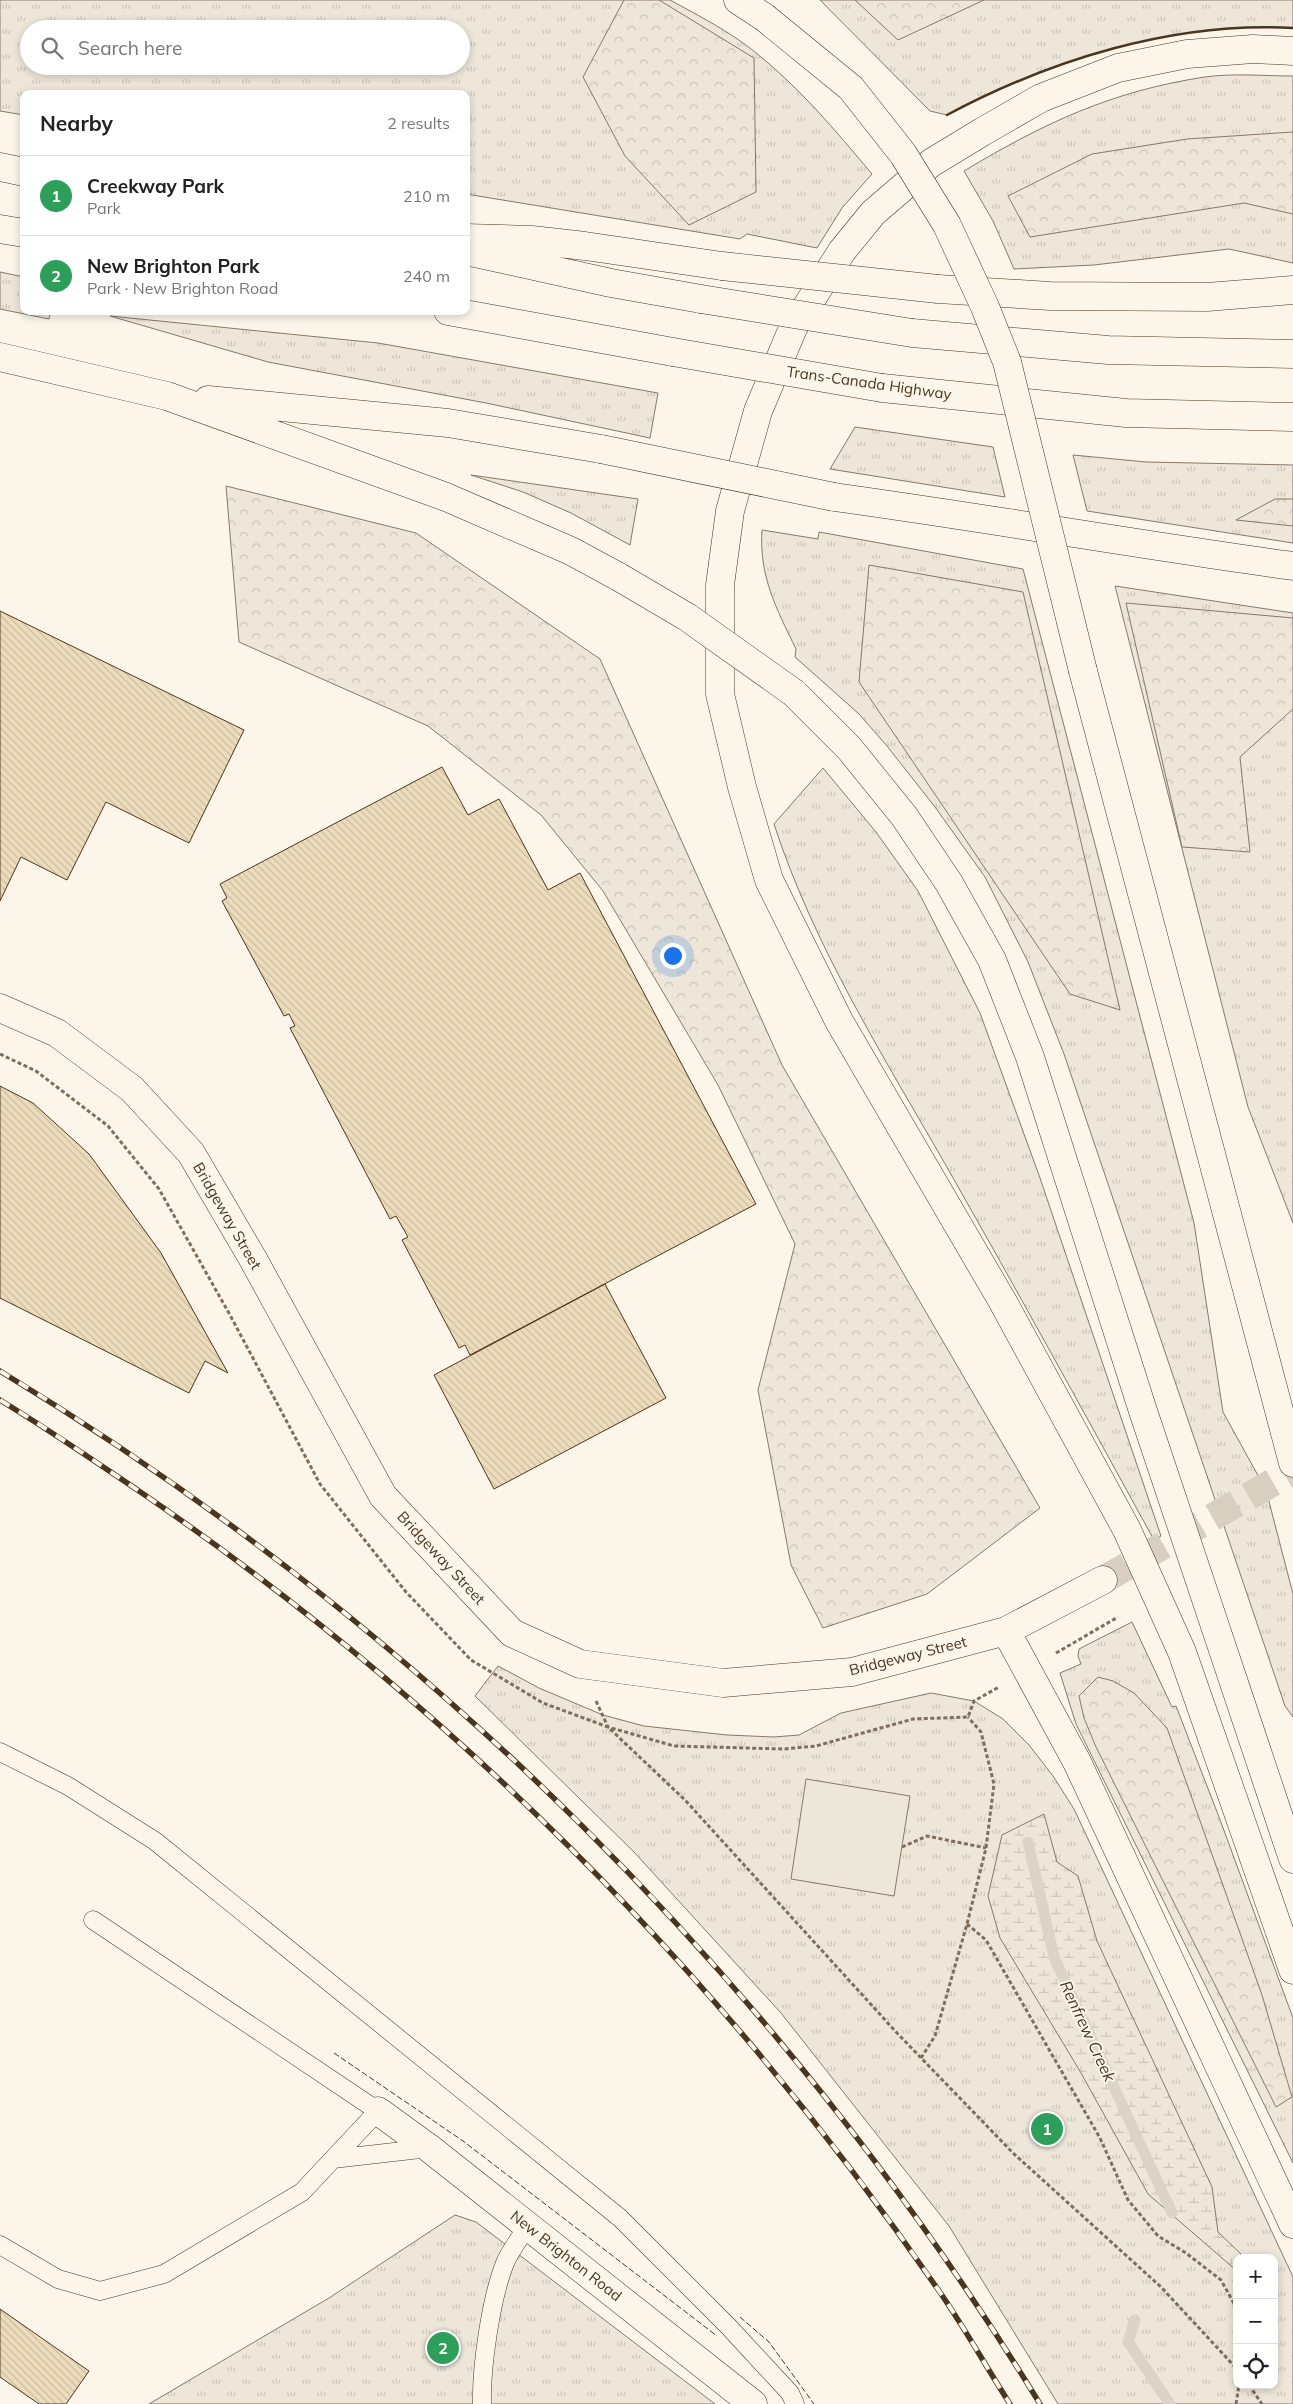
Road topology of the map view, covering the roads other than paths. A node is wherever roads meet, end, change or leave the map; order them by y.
1 (738, 0) edge
2 (1293, 51) edge
3 (0, 168) edge
4 (20, 171) edge
5 (0, 229) edge
6 (20, 232) edge
7 (470, 238) edge
8 (470, 252) edge
9 (1293, 290) edge
10 (470, 315) edge
11 (1293, 354) edge
12 (0, 358) edge
13 (167, 396) junction
14 (1293, 417) edge
15 (1293, 566) edge
16 (0, 1008) edge
17 (1293, 1463) edge
18 (1103, 1580) tunnel mouth
19 (1006, 1631) junction
20 (0, 1752) edge
21 (1293, 1859) edge
22 (93, 1920) dead end
23 (1293, 1970) edge
24 (378, 2110) junction
25 (429, 2148) junction
26 (333, 2160) junction
27 (1293, 2224) edge
28 (527, 2226) junction
29 (0, 2245) edge
30 (482, 2404) edge
31 (753, 2404) edge
32 (795, 2404) edge

1 - 17 main road, bridge
2 - 23 main road
3 - 4 main road
5 - 6 main road
7 - 9 main road, bridge
8 - 11 main road, bridge
10 - 14 main road, Trans-Canada Highway, bridge
12 - 13 main road
13 - 15 main road, bridge
13 - 21 main road, bridge
16 - 19 main road, Bridgeway Street
18 - 19 main road, Bridgeway Street
19 - 27 main road
20 - 32 lane
22 - 24 lane
24 - 25 main road, New Brighton Road
24 - 26 lane
25 - 26 lane
25 - 28 main road, New Brighton Road
26 - 29 lane
28 - 30 lane
28 - 31 main road, New Brighton Road

